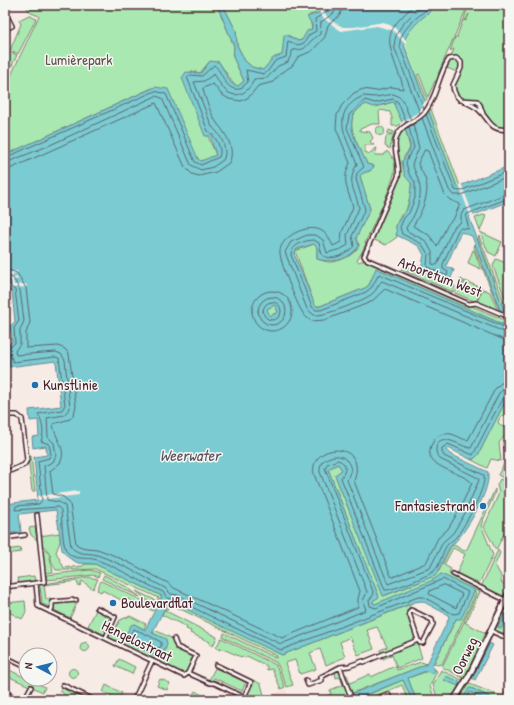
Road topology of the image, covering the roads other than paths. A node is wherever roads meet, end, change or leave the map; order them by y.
1 (9, 20) dead end
2 (5, 29) edge
3 (460, 100) junction
4 (483, 115) junction
5 (509, 129) edge
6 (509, 317) edge
7 (5, 370) edge
8 (6, 379) edge
9 (8, 401) junction
10 (5, 405) edge
11 (12, 406) dead end
12 (5, 415) edge
13 (5, 473) edge
14 (36, 515) dead end
15 (25, 535) dead end
16 (5, 538) edge
17 (5, 573) edge
18 (453, 574) dead end
19 (36, 583) junction
20 (6, 587) edge
21 (509, 593) edge
22 (76, 600) dead end
23 (505, 600) junction
24 (97, 608) dead end
25 (50, 612) junction
26 (490, 631) junction
27 (106, 637) junction
28 (174, 639) dead end
29 (509, 639) edge
30 (418, 640) junction
31 (5, 657) edge
32 (152, 660) junction
33 (18, 663) edge
34 (216, 665) dead end
35 (340, 667) junction
36 (188, 673) junction
37 (306, 680) dead end
38 (62, 684) dead end
39 (31, 687) dead end
40 (461, 691) junction
41 (6, 698) edge
42 (86, 698) edge
43 (243, 698) edge
44 (20, 700) edge
45 (24, 700) edge
46 (94, 700) edge
47 (134, 700) edge
48 (352, 700) edge
49 (371, 700) edge
50 (391, 700) edge
51 (454, 700) edge
52 (458, 700) edge

1 - 2 street
3 - 4 street
3 - 4 street
3 - 6 street, Arboretum West
4 - 5 street
7 - 8 street
8 - 9 street
9 - 10 street
9 - 11 street
12 - 13 street
14 - 19 street
15 - 16 street
17 - 20 street
18 - 23 street
19 - 20 street
19 - 25 street, Hengelostraat
21 - 23 street, Oorweg
22 - 25 street
23 - 26 street, Oorweg
24 - 27 street
25 - 27 street, Hengelostraat
26 - 29 street, Oorweg
26 - 40 street, Oorweg
27 - 32 street, Hengelostraat
28 - 36 street
30 - 30 street
30 - 35 street
31 - 33 street
32 - 36 street, Hengelostraat
32 - 47 street
34 - 43 street
35 - 37 street
35 - 48 street
36 - 43 street, Hengelostraat
38 - 42 street
39 - 45 street
40 - 51 street, Oorweg
40 - 52 street, Oorweg
41 - 44 street
42 - 46 street
49 - 50 street

